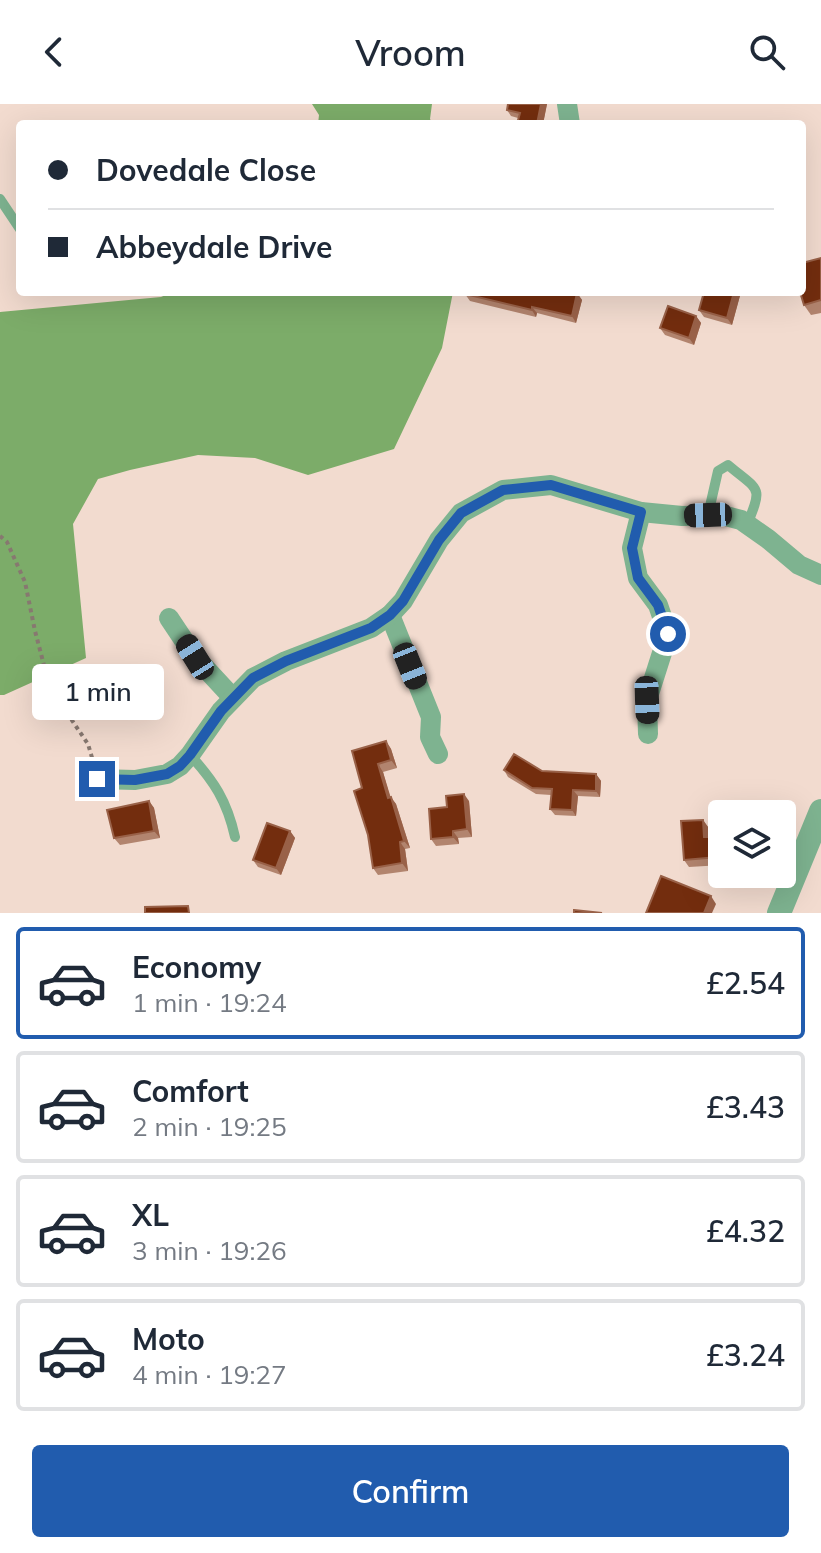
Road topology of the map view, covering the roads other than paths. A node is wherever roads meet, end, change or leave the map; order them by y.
1 (0, 199) edge
2 (16, 223) edge
3 (641, 512) junction
4 (708, 515) junction
5 (747, 525) junction
6 (821, 575) edge
7 (390, 615) junction
8 (169, 618) dead end
9 (233, 698) junction
10 (648, 734) dead end
11 (438, 754) dead end
12 (190, 755) junction
13 (97, 779) road end
14 (821, 811) edge
15 (235, 837) dead end
16 (779, 913) edge

1 - 2 lane
3 - 4 street
3 - 7 street
3 - 10 street
4 - 5 street
4 - 5 lane
5 - 6 street
7 - 9 street
7 - 11 street
8 - 9 street
9 - 12 street
12 - 13 street
12 - 15 lane
14 - 16 street

